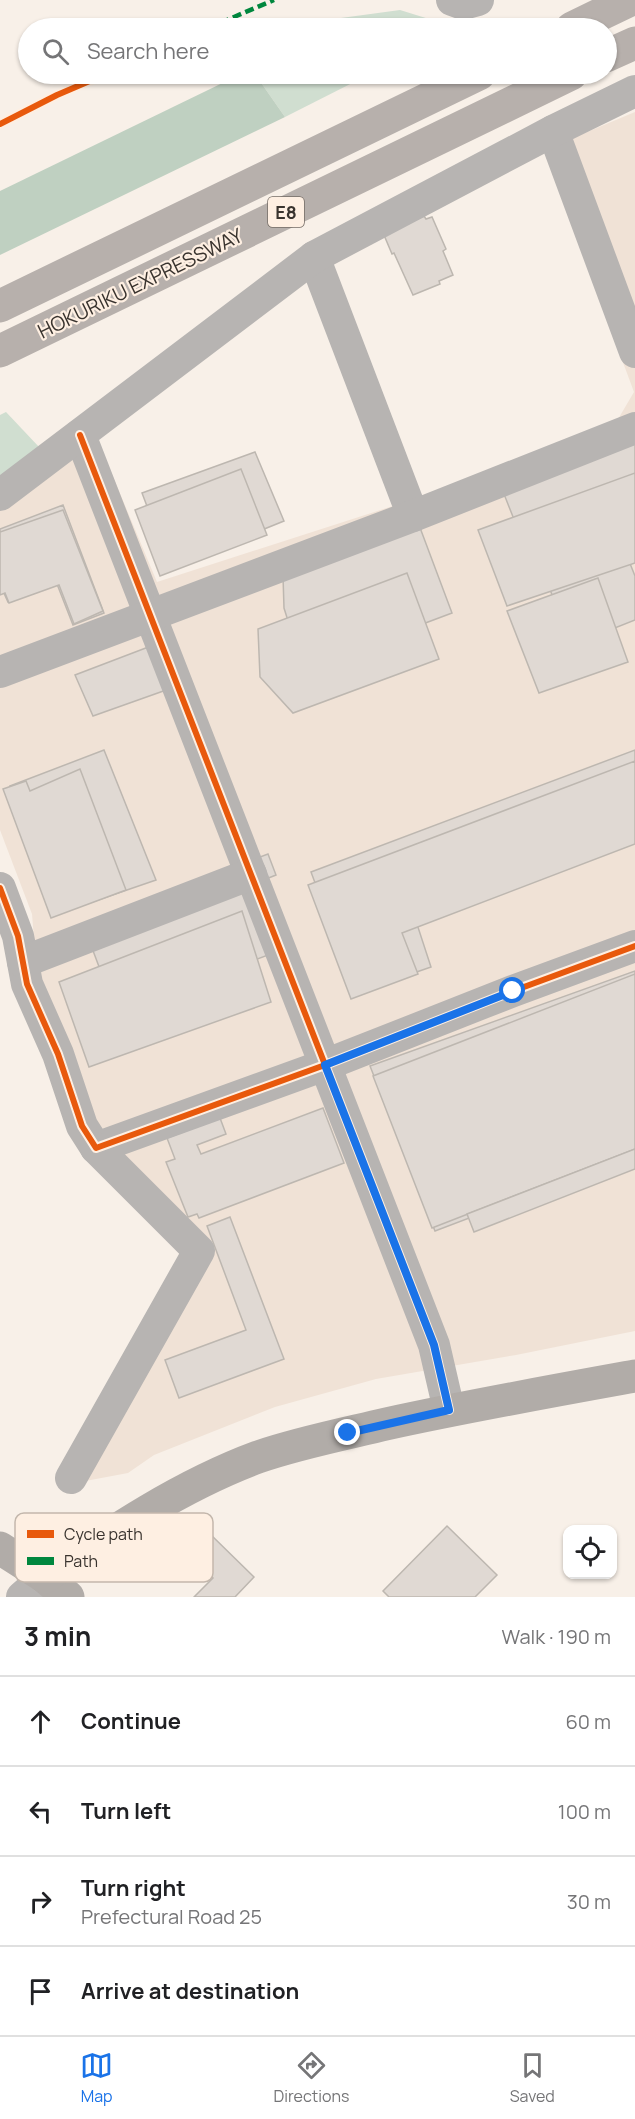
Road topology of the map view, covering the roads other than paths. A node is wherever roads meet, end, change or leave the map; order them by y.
1 (453, 0) edge
2 (478, 0) edge
3 (630, 0) edge
4 (593, 18) edge
5 (635, 43) edge
6 (617, 52) edge
7 (458, 84) edge
8 (550, 84) edge
9 (635, 91) edge
10 (553, 131) junction
11 (314, 257) junction
12 (0, 306) edge
13 (0, 351) edge
14 (635, 352) edge
15 (635, 428) edge
16 (80, 435) junction
17 (0, 495) edge
18 (413, 516) junction
19 (150, 615) junction
20 (0, 672) edge
21 (251, 874) junction
22 (0, 888) edge
23 (635, 946) edge
24 (23, 962) junction
25 (325, 1065) junction
26 (96, 1148) junction
27 (635, 1376) edge
28 (449, 1410) junction
29 (71, 1478) dead end
30 (144, 1513) edge
31 (0, 1548) edge
32 (15, 1562) edge

1 - 2 street
3 - 4 highway
5 - 6 highway
7 - 12 highway, HOKURIKU EXPRESSWAY / E8
8 - 13 highway, HOKURIKU EXPRESSWAY / E8
9 - 10 street
10 - 11 street
10 - 14 street
11 - 16 street
11 - 18 street
15 - 18 street
16 - 17 street
16 - 19 street
18 - 19 street
19 - 20 street
19 - 21 street
21 - 24 street
21 - 25 street
22 - 24 street
23 - 25 street
24 - 26 street
25 - 26 street
25 - 28 street
26 - 29 street
27 - 28 main road
28 - 30 main road
31 - 32 main road

